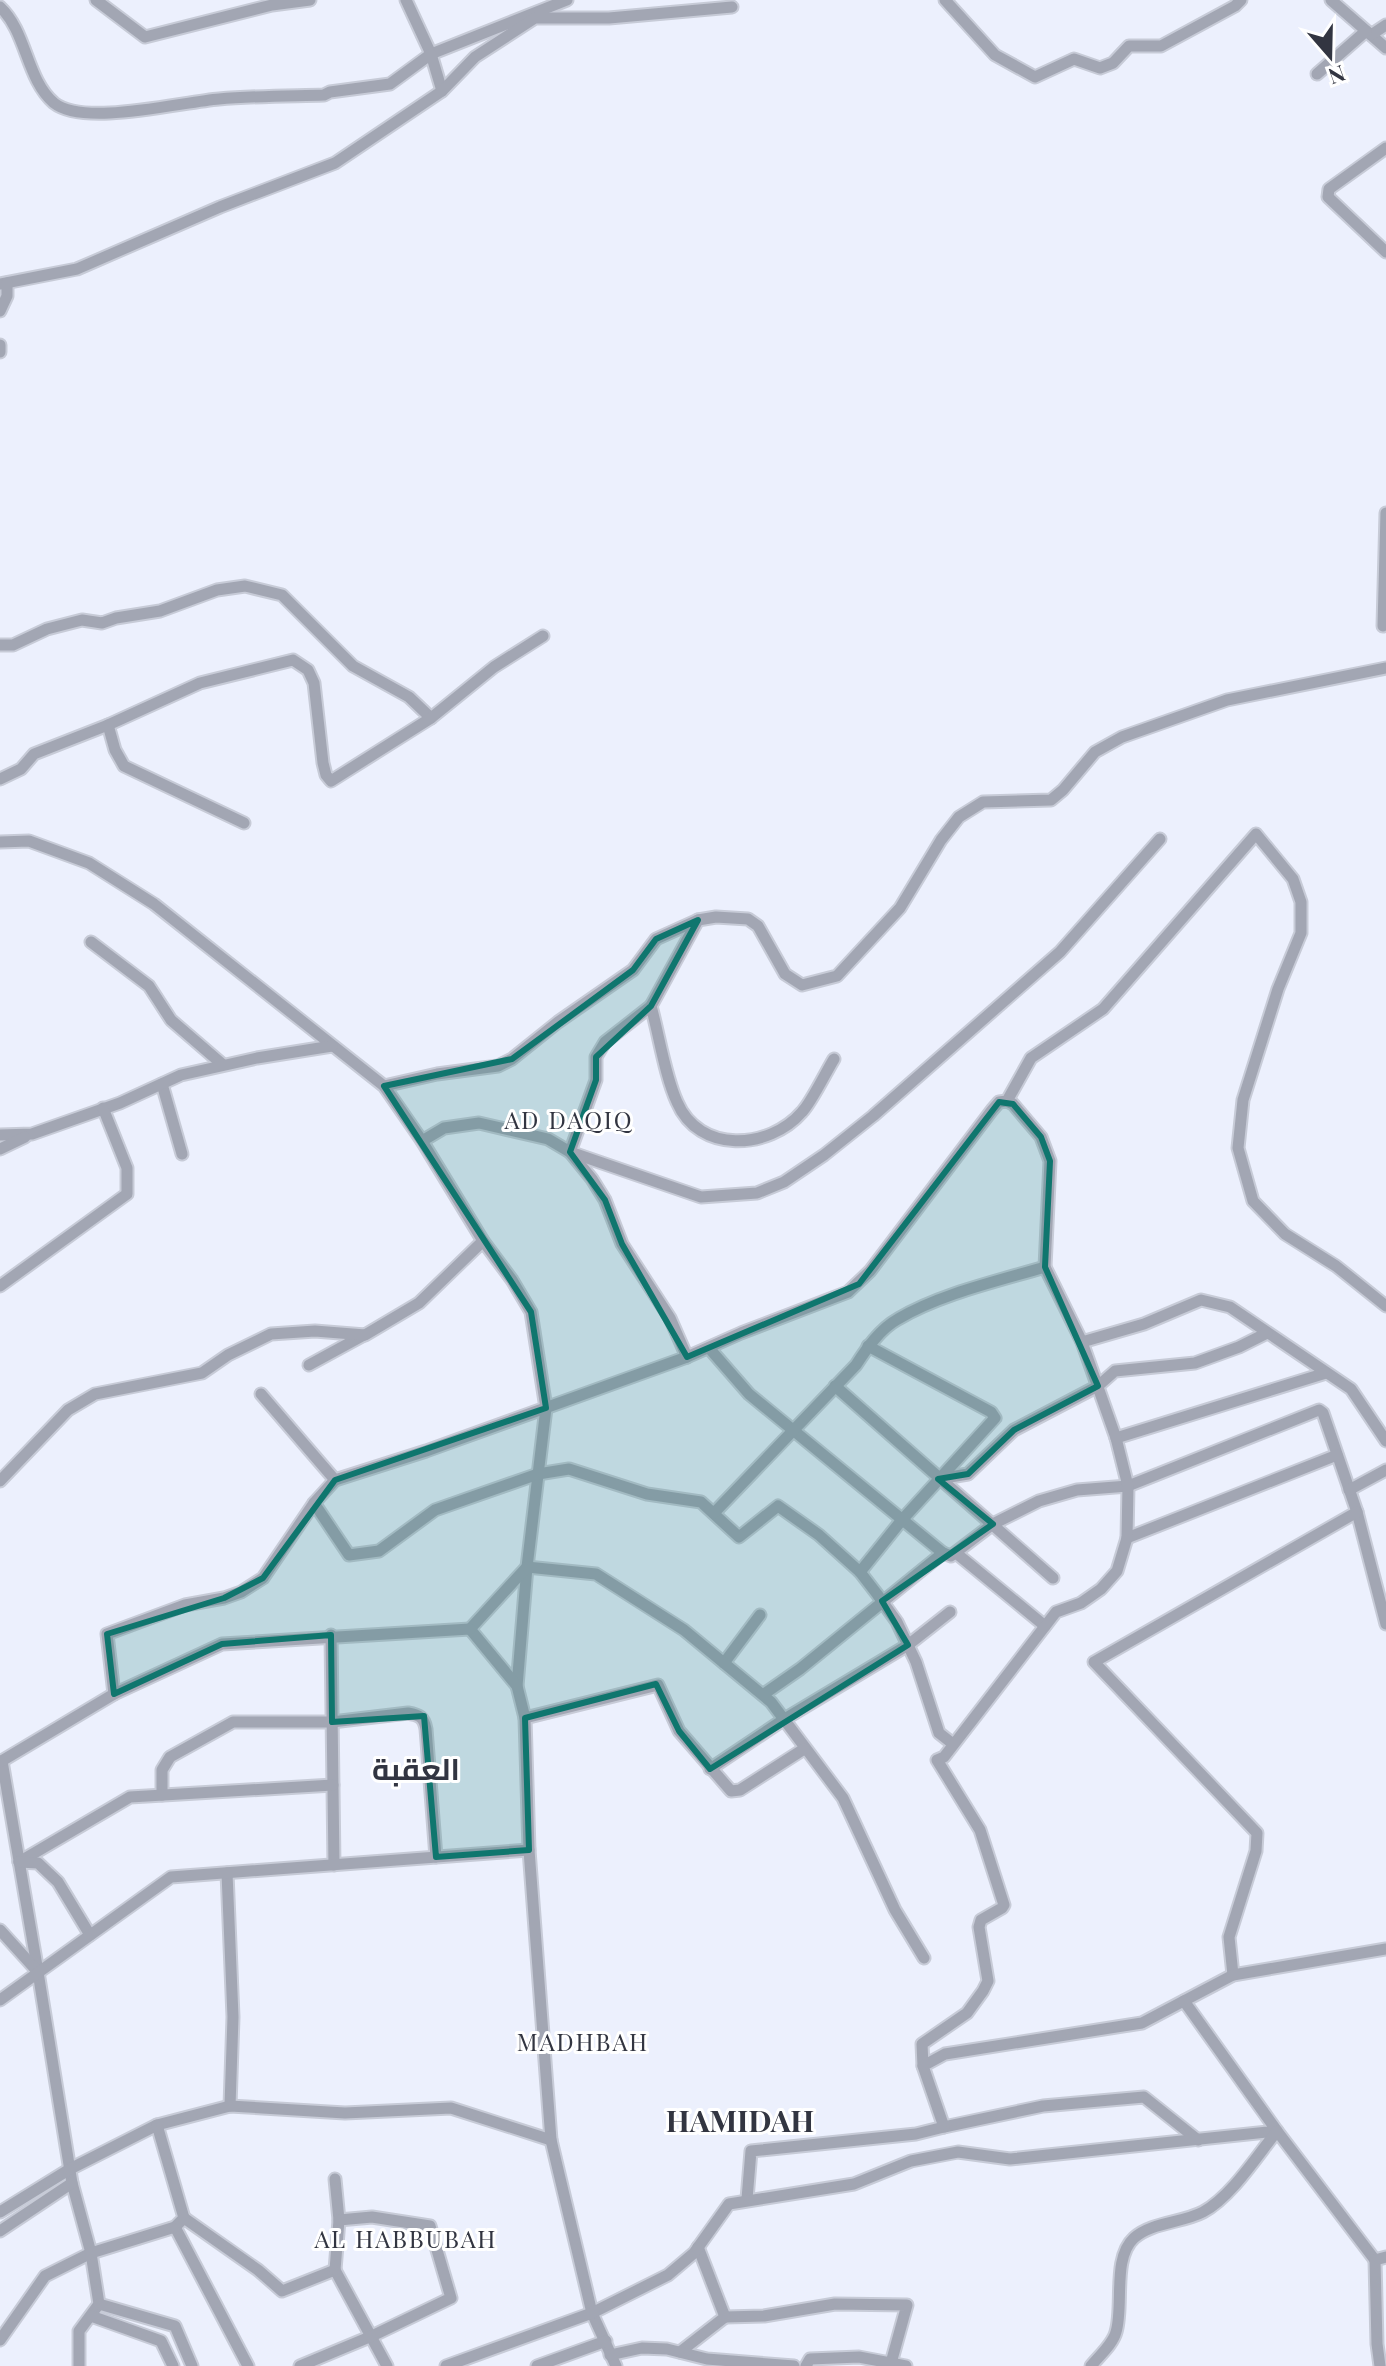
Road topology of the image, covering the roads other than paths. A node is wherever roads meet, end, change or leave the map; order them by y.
1 (96, 0) edge
2 (310, 0) edge
3 (406, 0) edge
4 (567, 0) edge
5 (945, 0) edge
6 (1241, 0) edge
7 (1331, 0) edge
8 (272, 2) edge
9 (543, 4) edge
10 (0, 7) edge
11 (732, 7) dead end
12 (1386, 25) edge
13 (1368, 33) junction
14 (1386, 48) edge
15 (431, 54) junction
16 (1317, 74) dead end
17 (442, 91) junction
18 (1386, 148) edge
19 (1386, 252) edge
20 (3, 284) edge
21 (0, 311) edge
22 (0, 345) edge
23 (0, 352) edge
24 (1386, 513) edge
25 (1383, 626) dead end
26 (543, 636) dead end
27 (0, 645) edge
28 (1386, 668) edge
29 (431, 718) junction
30 (108, 725) junction
31 (0, 779) edge
32 (244, 823) dead end
33 (1160, 839) dead end
34 (0, 842) edge
35 (698, 920) junction
36 (91, 942) dead end
37 (651, 1006) junction
38 (332, 1046) junction
39 (834, 1059) dead end
40 (222, 1064) junction
41 (162, 1084) junction
42 (384, 1086) junction
43 (1007, 1101) junction
44 (103, 1108) junction
45 (32, 1134) junction
46 (0, 1135) edge
47 (422, 1141) junction
48 (0, 1149) edge
49 (570, 1152) junction
50 (182, 1154) dead end
51 (483, 1241) junction
52 (1045, 1267) junction
53 (0, 1286) edge
54 (1386, 1306) edge
55 (1267, 1333) junction
56 (365, 1335) junction
57 (1082, 1342) junction
58 (868, 1346) junction
59 (709, 1348) junction
60 (687, 1357) junction
61 (309, 1365) dead end
62 (1326, 1373) junction
63 (835, 1386) junction
64 (1098, 1386) junction
65 (261, 1394) dead end
66 (546, 1408) junction
67 (792, 1430) junction
68 (1116, 1438) junction
69 (1386, 1441) edge
70 (1337, 1455) junction
71 (1386, 1470) edge
72 (538, 1474) junction
73 (938, 1479) junction
74 (335, 1480) junction
75 (0, 1481) edge
76 (1128, 1486) junction
77 (1349, 1490) junction
78 (314, 1503) junction
79 (1357, 1512) junction
80 (714, 1513) junction
81 (901, 1521) junction
82 (993, 1524) junction
83 (1127, 1538) junction
84 (943, 1553) junction
85 (956, 1553) junction
86 (527, 1567) junction
87 (860, 1572) junction
88 (1053, 1578) dead end
89 (882, 1601) junction
90 (950, 1612) dead end
91 (760, 1615) dead end
92 (1386, 1624) edge
93 (1045, 1626) junction
94 (470, 1629) junction
95 (331, 1635) junction
96 (908, 1645) junction
97 (724, 1663) junction
98 (517, 1686) junction
99 (114, 1694) junction
100 (764, 1694) junction
101 (525, 1718) junction
102 (783, 1720) junction
103 (332, 1722) junction
104 (953, 1744) junction
105 (804, 1749) junction
106 (1, 1762) edge
107 (710, 1769) junction
108 (333, 1785) junction
109 (162, 1795) junction
110 (529, 1850) junction
111 (436, 1857) junction
112 (19, 1862) junction
113 (334, 1865) junction
114 (227, 1873) junction
115 (0, 1930) edge
116 (90, 1935) junction
117 (1386, 1949) edge
118 (924, 1958) dead end
119 (38, 1972) junction
120 (1233, 1975) junction
121 (0, 2000) edge
122 (1184, 2001) junction
123 (923, 2066) junction
124 (230, 2106) junction
125 (157, 2125) junction
126 (944, 2127) junction
127 (1277, 2131) junction
128 (551, 2140) junction
129 (1198, 2140) junction
130 (70, 2169) junction
131 (335, 2179) dead end
132 (72, 2183) junction
133 (747, 2199) junction
134 (0, 2212) edge
135 (339, 2220) junction
136 (180, 2222) junction
137 (0, 2231) edge
138 (698, 2247) junction
139 (91, 2253) junction
140 (1380, 2259) edge
141 (335, 2270) junction
142 (99, 2304) junction
143 (592, 2313) junction
144 (91, 2316) junction
145 (725, 2317) junction
146 (372, 2336) junction
147 (0, 2340) edge
148 (606, 2341) junction
149 (680, 2352) junction
150 (613, 2361) edge
151 (891, 2363) junction
152 (79, 2366) edge
153 (173, 2366) edge
154 (192, 2366) edge
155 (248, 2366) edge
156 (300, 2366) edge
157 (387, 2366) edge
158 (446, 2366) edge
159 (537, 2366) edge
160 (794, 2366) edge
161 (806, 2366) edge
162 (906, 2366) edge
163 (1091, 2366) edge
164 (1380, 2366) edge

1 - 8 street
2 - 8 street
3 - 15 street
4 - 9 street
5 - 6 street
7 - 13 street
9 - 15 street
10 - 15 street
11 - 17 street
12 - 13 street
13 - 14 street
13 - 16 street
15 - 17 street
17 - 20 street
18 - 19 street
20 - 21 street
22 - 23 street
24 - 25 street
26 - 29 street
27 - 29 street
28 - 35 street
29 - 30 street
30 - 31 street
30 - 32 street
33 - 49 street
34 - 38 street
35 - 37 street
35 - 42 street
36 - 40 street
37 - 39 street
37 - 49 street
38 - 40 street
38 - 42 street
40 - 41 street
41 - 44 street
41 - 50 street
42 - 47 street
43 - 52 street
43 - 54 street
43 - 59 street
44 - 45 street
44 - 53 street
45 - 46 street
45 - 48 street
47 - 49 street
47 - 51 street
49 - 60 street
51 - 56 street
51 - 66 street
52 - 57 street
52 - 58 street
55 - 57 street
55 - 62 street
55 - 64 street
56 - 61 street
56 - 75 street
57 - 64 street
58 - 63 street
58 - 73 street
59 - 60 street
59 - 67 street
60 - 66 street
62 - 68 street
62 - 69 street
63 - 67 street
63 - 73 street
64 - 68 street
64 - 73 street
65 - 74 street
66 - 72 street
66 - 74 street
67 - 80 street
67 - 81 street
68 - 76 street
70 - 76 street
70 - 77 street
70 - 83 street
71 - 77 street
72 - 78 street
72 - 80 street
72 - 86 street
73 - 81 street
73 - 82 street
74 - 78 street
76 - 82 street
76 - 83 street
77 - 79 street
78 - 99 street
79 - 92 street
79 - 120 street
80 - 87 street
81 - 84 street
81 - 87 street
82 - 85 street
82 - 88 street
83 - 93 street
84 - 85 street
84 - 89 street
85 - 93 street
86 - 94 street
86 - 97 street
86 - 98 street
87 - 89 street
89 - 96 street
89 - 100 street
90 - 96 street
91 - 97 street
93 - 104 street
94 - 95 street
94 - 98 street
95 - 99 street
95 - 103 street
96 - 102 street
96 - 104 street
97 - 100 street
98 - 101 street
99 - 106 street
100 - 102 street
101 - 107 street
101 - 110 street
102 - 105 street
102 - 107 street
103 - 108 street
103 - 109 street
103 - 111 street
104 - 123 street
105 - 107 street
105 - 118 street
106 - 112 street
108 - 109 street
108 - 113 street
109 - 112 street
110 - 111 street
110 - 128 street
111 - 113 street
112 - 116 street
112 - 119 street
113 - 114 street
114 - 116 street
114 - 124 street
115 - 119 street
116 - 119 street
117 - 120 street
119 - 121 street
119 - 130 street
120 - 122 street
122 - 123 street
122 - 127 street
123 - 126 street
124 - 125 street
124 - 128 street
125 - 130 street
125 - 136 street
126 - 129 street
126 - 133 street
127 - 129 street
127 - 140 street
127 - 163 street
128 - 143 street
129 - 133 street
130 - 132 street
130 - 134 street
131 - 135 street
132 - 137 street
132 - 139 street
133 - 138 street
135 - 141 street
135 - 146 street
136 - 139 street
136 - 141 street
136 - 155 street
138 - 143 street
138 - 145 street
139 - 142 street
139 - 147 street
140 - 164 street
141 - 146 street
142 - 144 street
142 - 154 street
143 - 148 street
143 - 158 street
144 - 152 street
144 - 153 street
145 - 149 street
145 - 151 street
146 - 156 street
146 - 157 street
148 - 150 street
148 - 159 street
149 - 150 street
149 - 160 street
151 - 161 street
151 - 162 street

